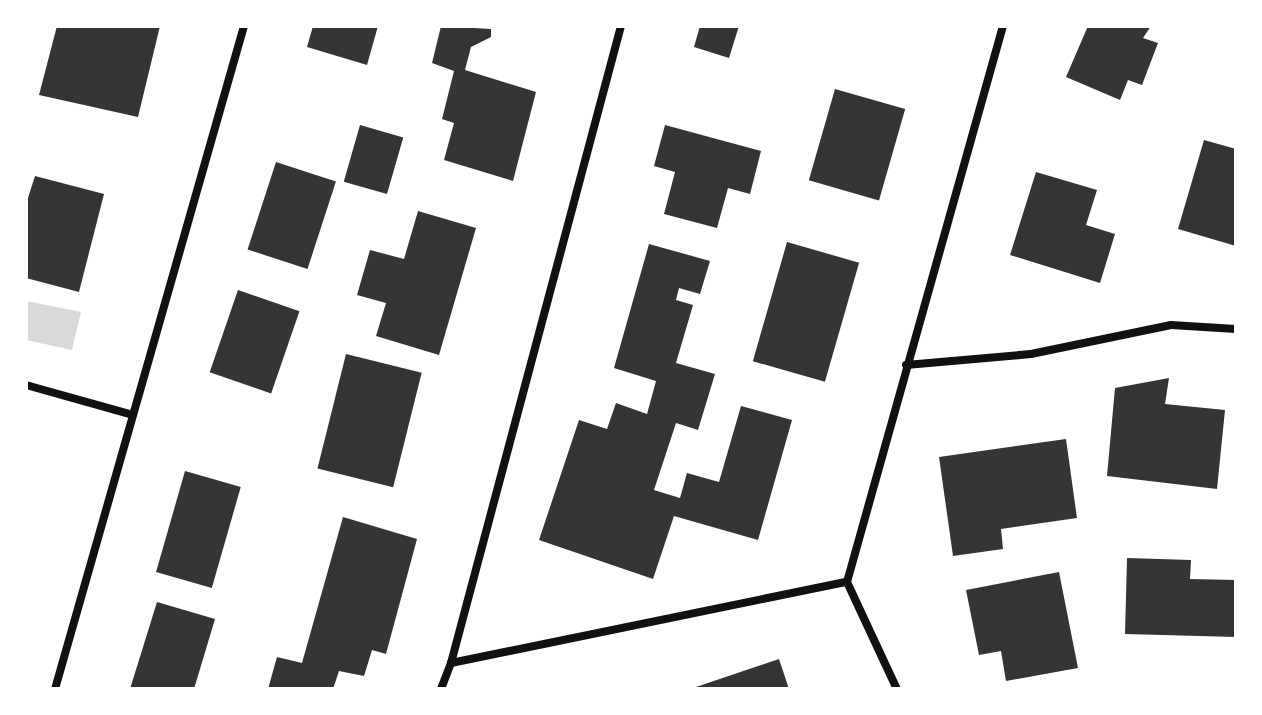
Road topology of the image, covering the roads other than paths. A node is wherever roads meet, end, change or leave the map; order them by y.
1 (244, 26) edge
2 (621, 26) edge
3 (1003, 26) edge
4 (1236, 329) edge
5 (906, 365) junction
6 (26, 385) edge
7 (130, 414) junction
8 (847, 582) junction
9 (451, 663) junction
10 (55, 689) edge
11 (441, 689) edge
12 (897, 689) edge

1 - 7 street
2 - 9 street
3 - 5 street
4 - 5 street
5 - 8 street
6 - 7 street
7 - 10 street
8 - 9 street
8 - 12 street
9 - 11 street

